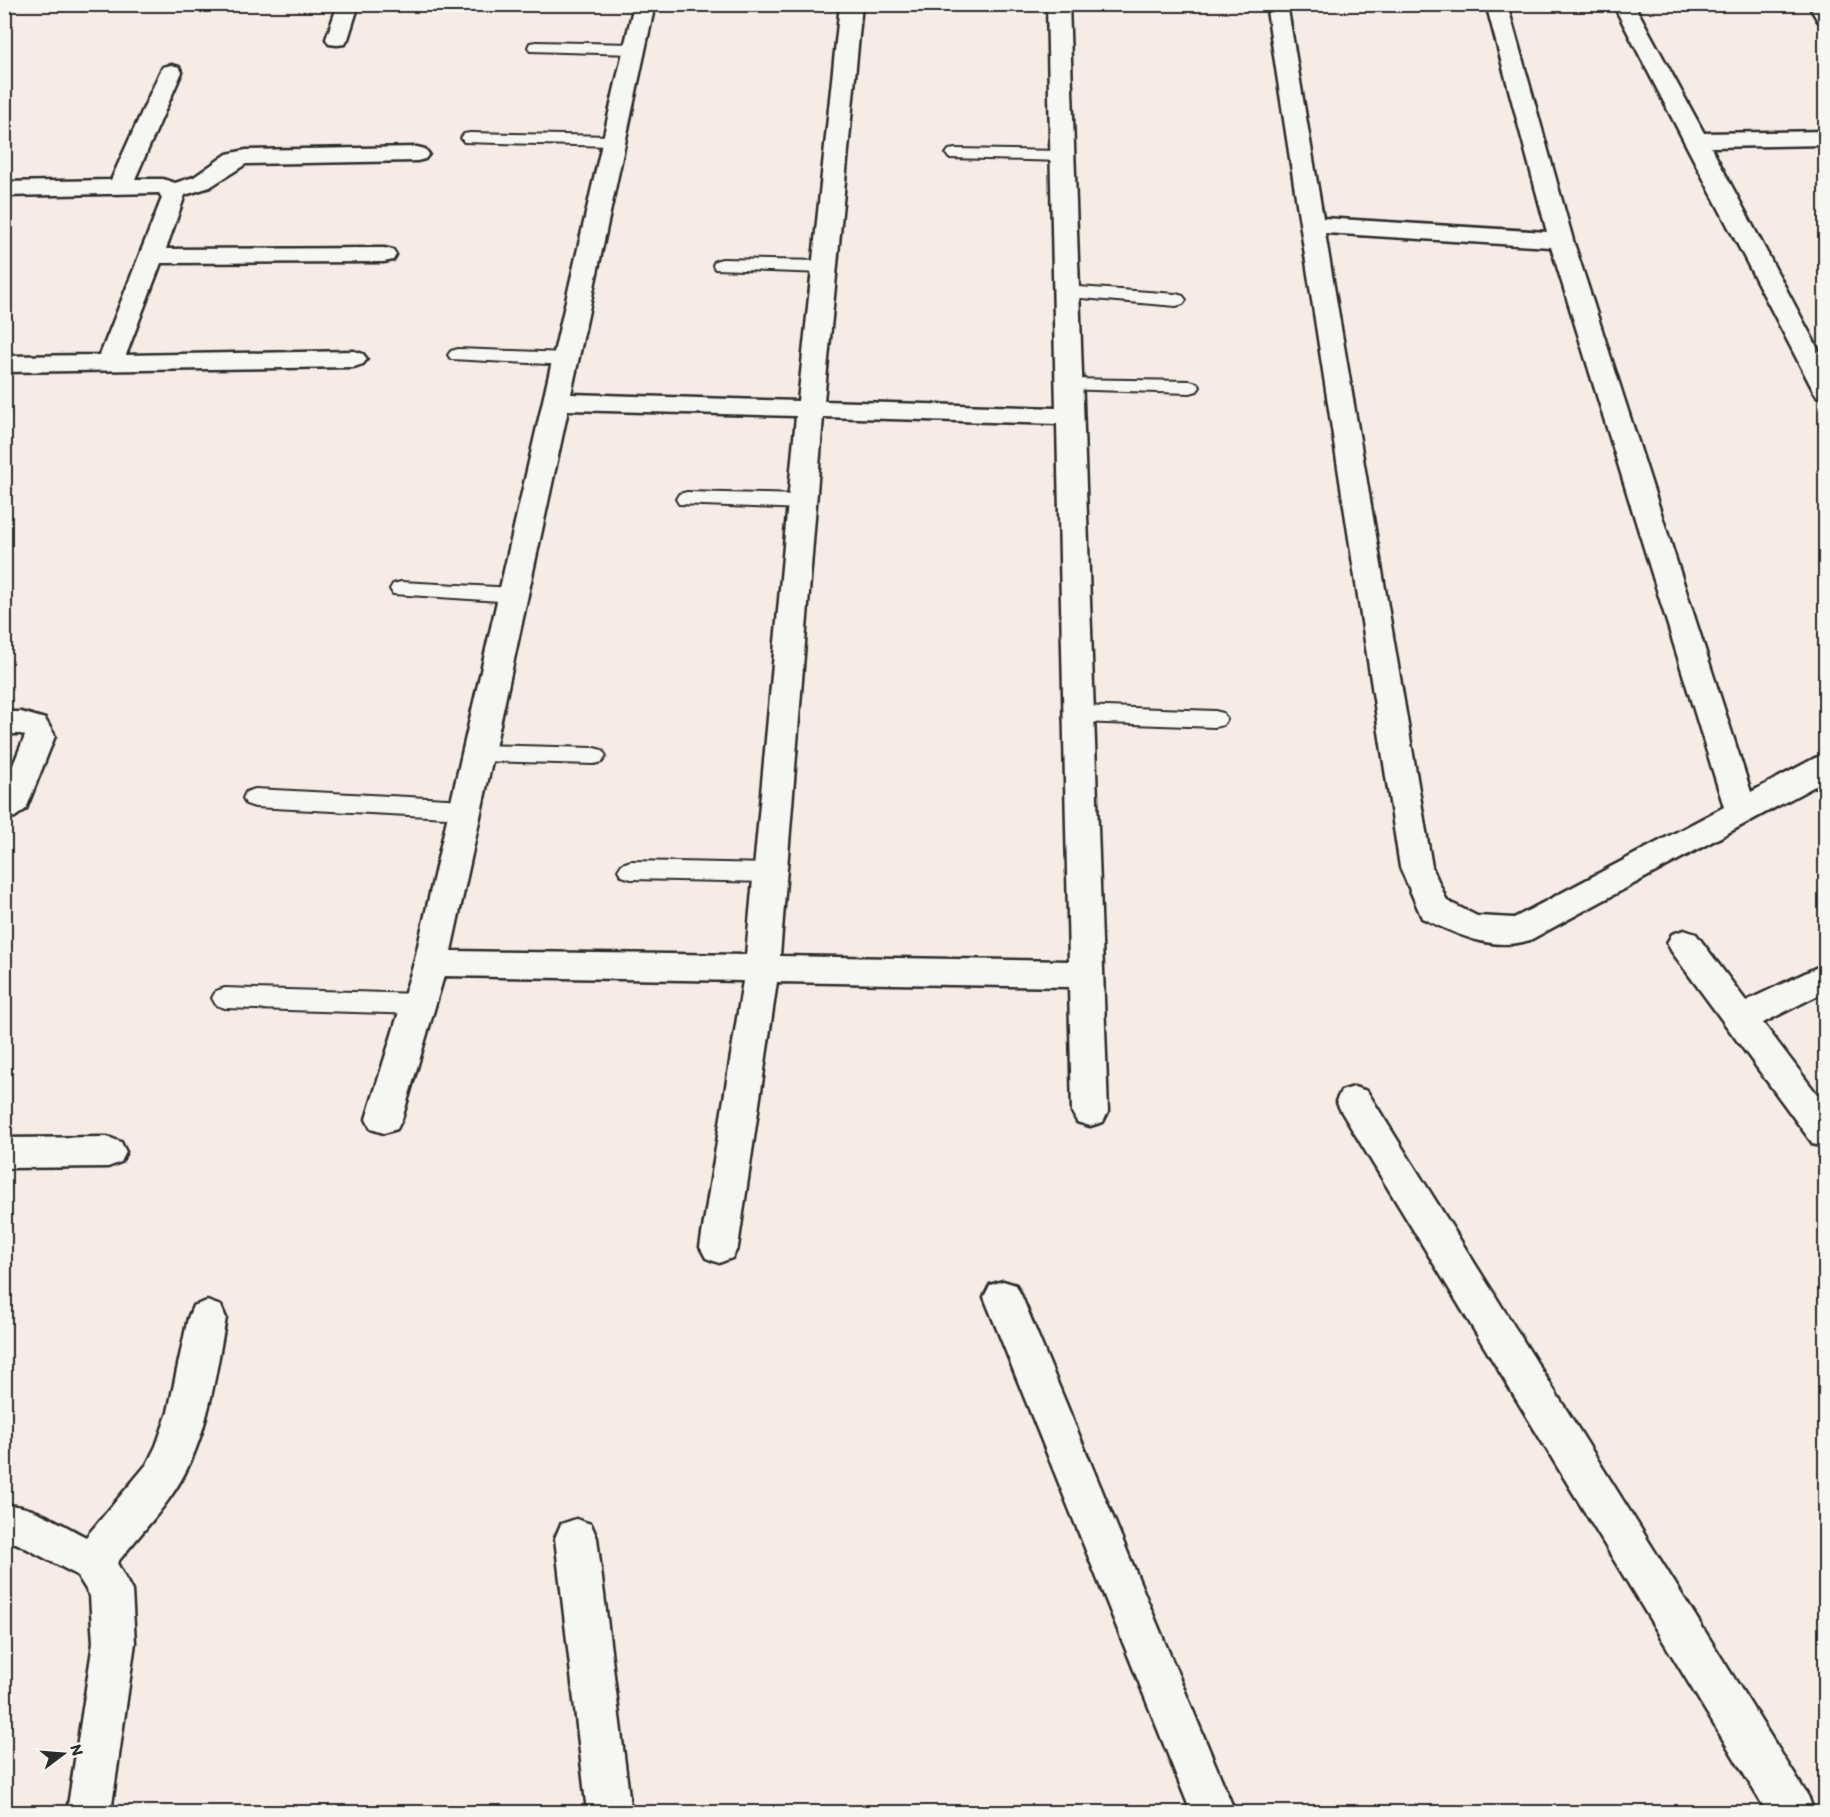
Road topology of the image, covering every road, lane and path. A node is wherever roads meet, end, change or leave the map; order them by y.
1 (349, 4) edge
2 (645, 4) edge
3 (851, 4) edge
4 (1058, 4) edge
5 (1276, 4) edge
6 (1496, 4) edge
7 (1623, 4) edge
8 (1818, 4) edge
9 (1826, 16) edge
10 (337, 39) dead end
11 (536, 47) dead end
12 (634, 49) junction
13 (171, 72) dead end
14 (470, 138) dead end
15 (1826, 138) edge
16 (1696, 140) junction
17 (613, 141) junction
18 (417, 154) dead end
19 (955, 154) dead end
20 (1062, 156) junction
21 (120, 187) junction
22 (4, 189) edge
23 (172, 191) junction
24 (1313, 225) junction
25 (1561, 240) junction
26 (384, 255) dead end
27 (152, 256) junction
28 (722, 265) dead end
29 (824, 267) junction
30 (1065, 292) junction
31 (1176, 300) dead end
32 (459, 355) dead end
33 (354, 359) dead end
34 (567, 359) junction
35 (110, 362) junction
36 (4, 364) edge
37 (1068, 385) junction
38 (1190, 387) dead end
39 (1826, 390) edge
40 (557, 402) junction
41 (810, 409) junction
42 (1069, 416) junction
43 (687, 499) dead end
44 (802, 502) junction
45 (401, 589) dead end
46 (515, 595) junction
47 (1079, 714) junction
48 (1215, 719) dead end
49 (4, 723) edge
50 (478, 753) junction
51 (594, 756) dead end
52 (1826, 766) edge
53 (255, 798) dead end
54 (4, 809) edge
55 (466, 809) junction
56 (1741, 812) junction
57 (632, 870) dead end
58 (770, 873) junction
59 (1684, 943) dead end
60 (431, 963) junction
61 (762, 969) junction
62 (1085, 974) junction
63 (1826, 976) edge
64 (225, 998) dead end
65 (419, 1004) junction
66 (1740, 1019) junction
67 (1354, 1101) dead end
68 (1090, 1112) dead end
69 (384, 1119) dead end
70 (1826, 1134) edge
71 (108, 1152) dead end
72 (4, 1153) edge
73 (719, 1247) dead end
74 (1003, 1297) dead end
75 (207, 1318) dead end
76 (4, 1524) edge
77 (576, 1538) dead end
78 (92, 1561) junction
79 (89, 1812) edge
80 (609, 1812) edge
81 (1213, 1812) edge
82 (1792, 1812) edge

1 - 10 street
2 - 12 street
3 - 29 street
4 - 20 street
5 - 24 street
6 - 25 street
7 - 16 street
8 - 9 street
11 - 12 lane
12 - 17 street
13 - 21 street
14 - 17 lane
15 - 16 street
16 - 39 street
17 - 34 street
18 - 23 street
19 - 20 lane
20 - 30 street
21 - 22 street
21 - 23 street
23 - 27 street
24 - 25 street
24 - 56 street
25 - 56 street
26 - 27 street
27 - 35 street
28 - 29 lane
29 - 41 street
30 - 31 lane
30 - 37 street
32 - 34 lane
33 - 35 street
34 - 40 street
35 - 36 street
37 - 38 lane
37 - 42 street
40 - 41 street
40 - 46 street
41 - 42 street
41 - 44 street
42 - 47 street
43 - 44 lane
44 - 58 street
45 - 46 lane
46 - 50 street
47 - 48 lane
47 - 62 street
49 - 54 street
50 - 51 lane
50 - 55 street
52 - 56 street
53 - 55 lane
55 - 60 street
57 - 58 lane
58 - 61 street
59 - 66 street
60 - 61 street
60 - 65 street
61 - 62 street
61 - 73 street
62 - 68 street
63 - 66 street
64 - 65 lane
65 - 69 street
66 - 70 street
67 - 82 street
71 - 72 street
74 - 81 street
75 - 78 street
76 - 78 street
77 - 80 street
78 - 79 street

